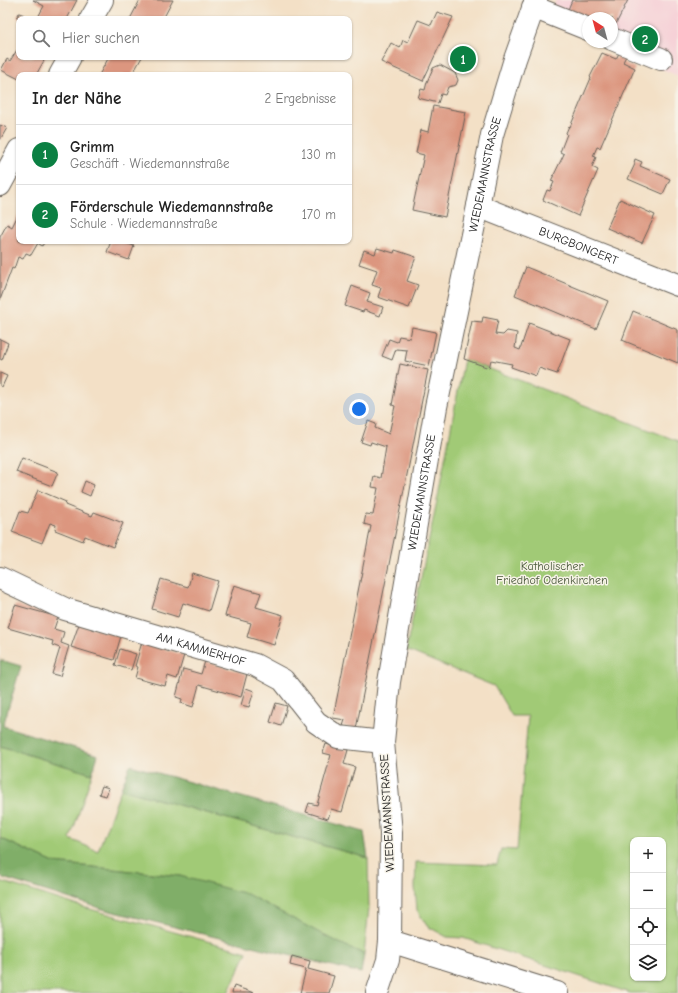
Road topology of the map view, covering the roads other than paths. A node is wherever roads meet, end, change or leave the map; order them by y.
1 (102, 0) edge
2 (535, 4) edge
3 (93, 16) edge
4 (582, 26) edge
5 (618, 41) edge
6 (661, 59) dead end
7 (68, 60) edge
8 (62, 72) edge
9 (16, 156) edge
10 (0, 185) edge
11 (478, 206) junction
12 (678, 286) edge
13 (0, 578) edge
14 (383, 742) junction
15 (390, 941) junction
16 (377, 993) edge
17 (557, 993) edge

1 - 3 street
2 - 4 street
2 - 11 street, WIEDEMANNSTRASSE
5 - 6 street
7 - 8 street
9 - 10 street
11 - 12 street, BURGBONGERT
11 - 14 street, WIEDEMANNSTRASSE
13 - 14 street, AM KAMMERHOF
14 - 15 street, WIEDEMANNSTRASSE
15 - 16 street, WIEDEMANNSTRASSE
15 - 17 street

